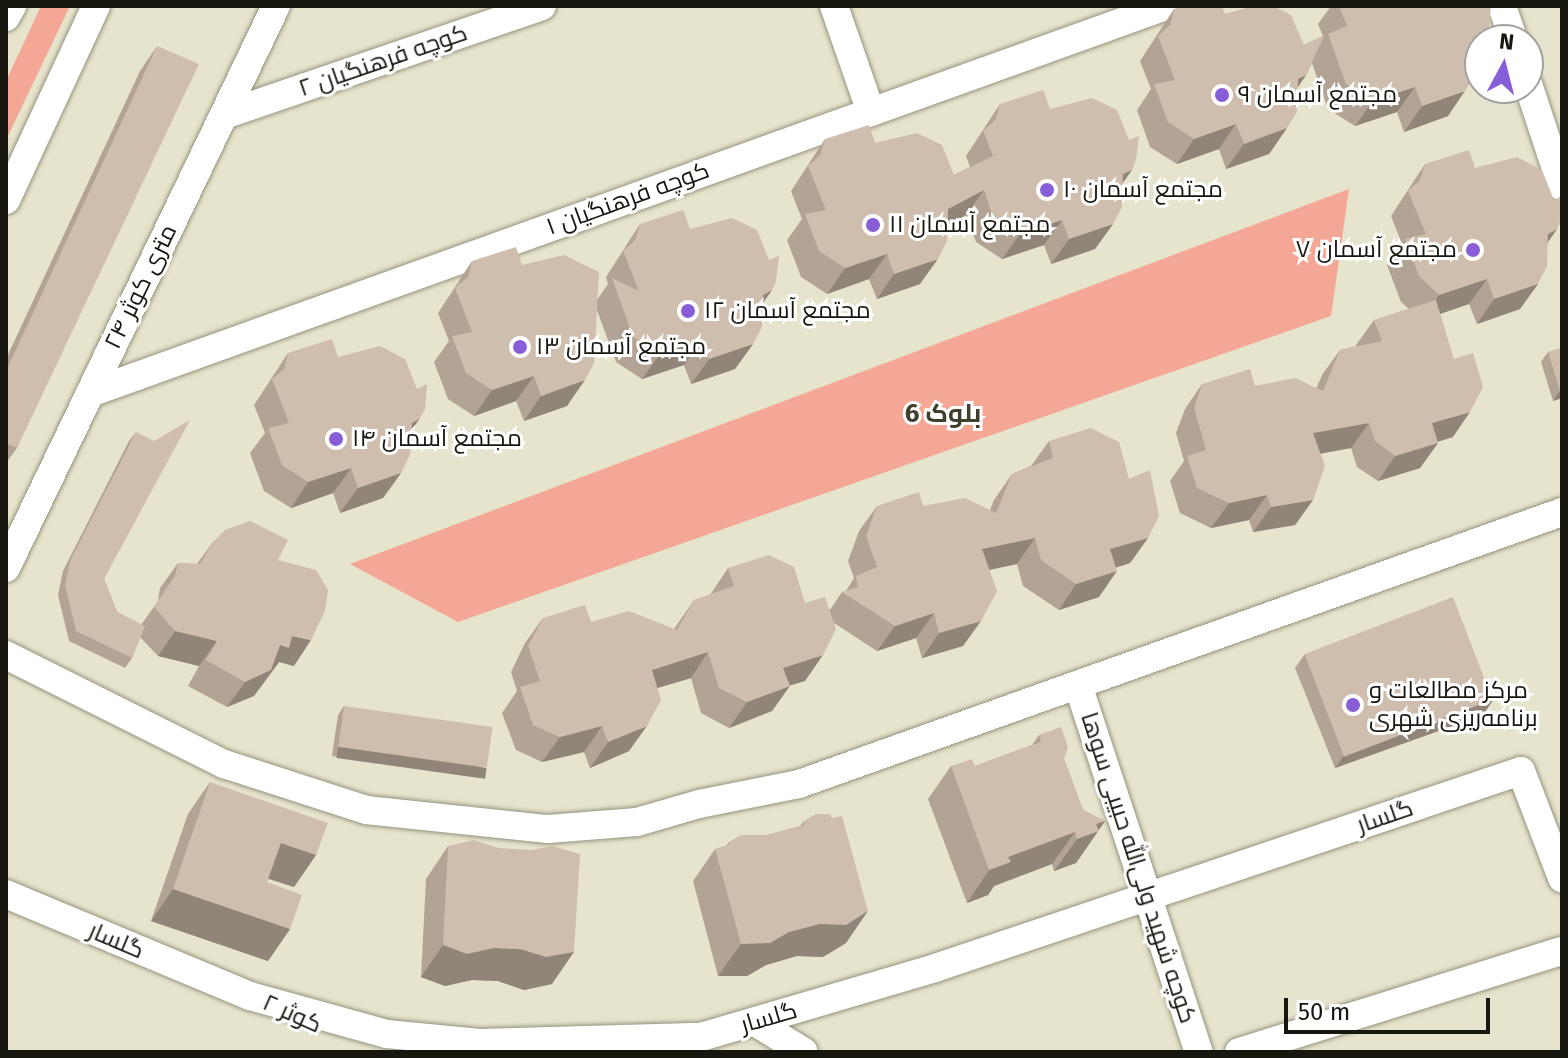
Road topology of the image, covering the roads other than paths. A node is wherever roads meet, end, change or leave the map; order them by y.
1 (12, 6) edge
2 (96, 6) edge
3 (276, 6) edge
4 (542, 6) edge
5 (834, 6) edge
6 (1166, 6) edge
7 (6, 17) edge
8 (1535, 104) edge
9 (871, 112) junction
10 (224, 115) junction
11 (1562, 187) edge
12 (6, 200) edge
13 (90, 393) junction
14 (1562, 512) edge
15 (6, 568) edge
16 (6, 655) edge
17 (1078, 685) junction
18 (1562, 878) edge
19 (6, 894) edge
20 (1145, 897) junction
21 (1562, 951) edge
22 (250, 996) junction
23 (755, 1022) junction
24 (697, 1044) edge
25 (378, 1052) edge
26 (804, 1052) edge
27 (1199, 1052) edge
28 (1239, 1052) edge

1 - 7 street
2 - 12 street
3 - 10 street, ۲۴ متری کوثر
4 - 10 street, کوچه فرهنگیان ۲
5 - 9 street
6 - 9 street, کوچه فرهنگیان ۱
8 - 11 street
9 - 13 street, کوچه فرهنگیان ۱
10 - 13 street, ۲۴ متری کوثر
13 - 15 street, ۲۴ متری کوثر
14 - 17 street
16 - 17 street
17 - 20 street, کوچه شهید ولی‌الله حبیبی سوها
18 - 20 street, گلسار
19 - 22 street, گلسار
20 - 23 street, گلسار
20 - 27 street, کوچه شهید ولی‌الله حبیبی سوها
21 - 28 street
22 - 24 street, گلسار
22 - 25 street, کوثر ۲
23 - 24 street, گلسار
23 - 26 street

